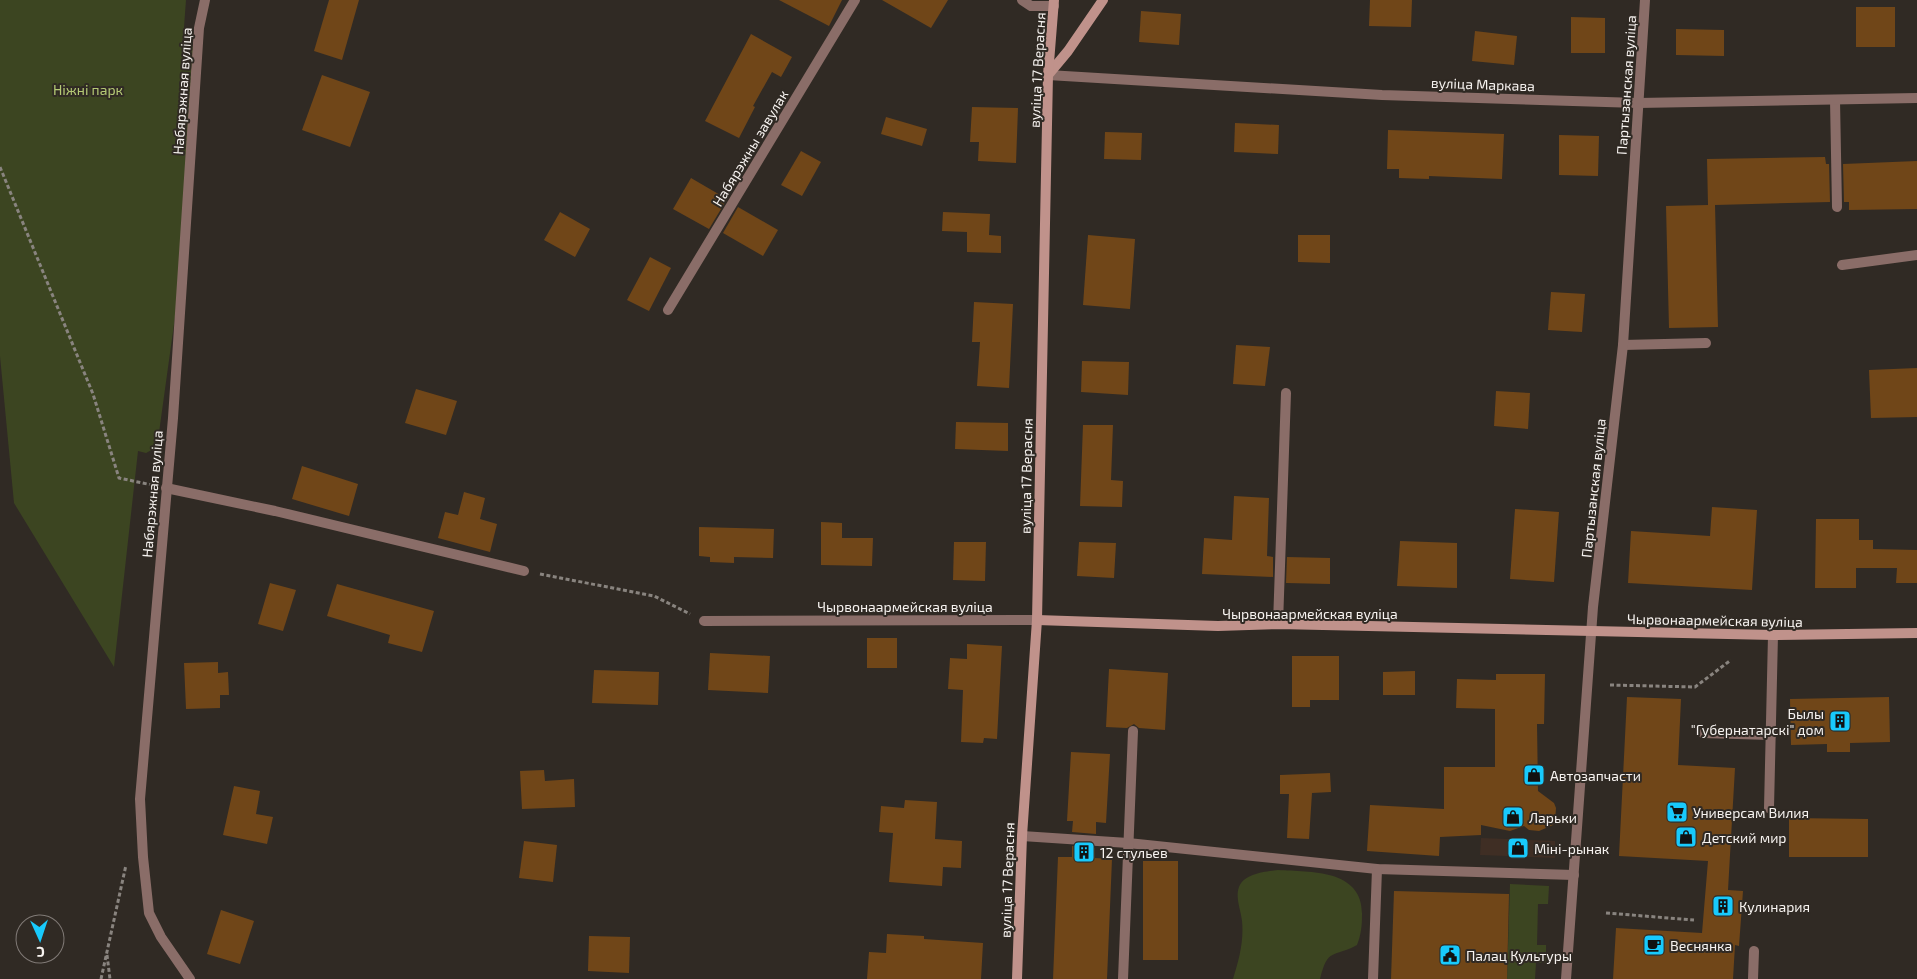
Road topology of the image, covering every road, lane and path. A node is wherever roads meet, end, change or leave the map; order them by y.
1 (206, 0) edge
2 (855, 0) edge
3 (1022, 0) edge
4 (1103, 0) edge
5 (1645, 0) edge
6 (1054, 3) edge
7 (1048, 74) junction
8 (1917, 98) edge
9 (1835, 100) junction
10 (1638, 102) junction
11 (0, 167) edge
12 (1837, 207) dead end
13 (1917, 255) edge
14 (1842, 265) dead end
15 (668, 310) dead end
16 (1706, 343) dead end
17 (1623, 345) junction
18 (1286, 393) dead end
19 (166, 488) junction
20 (524, 571) joint
21 (1037, 620) junction
22 (704, 621) joint
23 (1278, 624) junction
24 (1591, 632) junction
25 (1917, 633) edge
26 (1772, 635) junction
27 (1731, 660) dead end
28 (1610, 685) dead end
29 (1133, 732) dead end
30 (1703, 733) dead end
31 (1771, 735) junction
32 (1769, 808) dead end
33 (1022, 836) junction
34 (1128, 843) junction
35 (128, 856) dead end
36 (1377, 869) junction
37 (1574, 875) junction
38 (1606, 913) dead end
39 (1694, 920) dead end
40 (107, 951) junction
41 (1754, 951) dead end
42 (101, 979) edge
43 (110, 979) edge
44 (190, 979) edge
45 (1017, 979) edge
46 (1124, 979) edge
47 (1373, 979) edge
48 (1566, 979) edge
49 (1753, 979) edge

1 - 19 street, Набярэжная вуліца
2 - 15 street, Набярэжны завулак
3 - 6 street, вуліца 17 Верасня
4 - 7 main road
5 - 10 street, Партызанская вуліца
6 - 7 main road, вуліца 17 Верасня
7 - 10 street, вуліца Маркава
7 - 21 main road, вуліца 17 Верасня
8 - 9 street, вуліца Маркава
9 - 10 street, вуліца Маркава
9 - 12 street
10 - 17 street, Партызанская вуліца
11 - 19 path
13 - 14 street
16 - 17 street
17 - 24 street, Партызанская вуліца
18 - 23 street
19 - 20 street
19 - 44 street, Набярэжная вуліца
20 - 22 path
21 - 22 street, Чырвонаармейская вуліца
21 - 23 main road, Чырвонаармейская вуліца
21 - 33 main road, вуліца 17 Верасня
23 - 24 main road, Чырвонаармейская вуліца
24 - 26 main road, Чырвонаармейская вуліца
24 - 37 street, Партызанская вуліца
25 - 26 main road, Чырвонаармейская вуліца
26 - 31 street
27 - 28 path
29 - 34 street
30 - 31 street
31 - 32 street
33 - 34 street
33 - 45 main road, вуліца 17 Верасня
34 - 36 street
34 - 46 street
35 - 40 path
36 - 37 street
36 - 47 street
37 - 48 street, Партызанская вуліца
38 - 39 path
40 - 42 path
40 - 43 path
41 - 49 street

